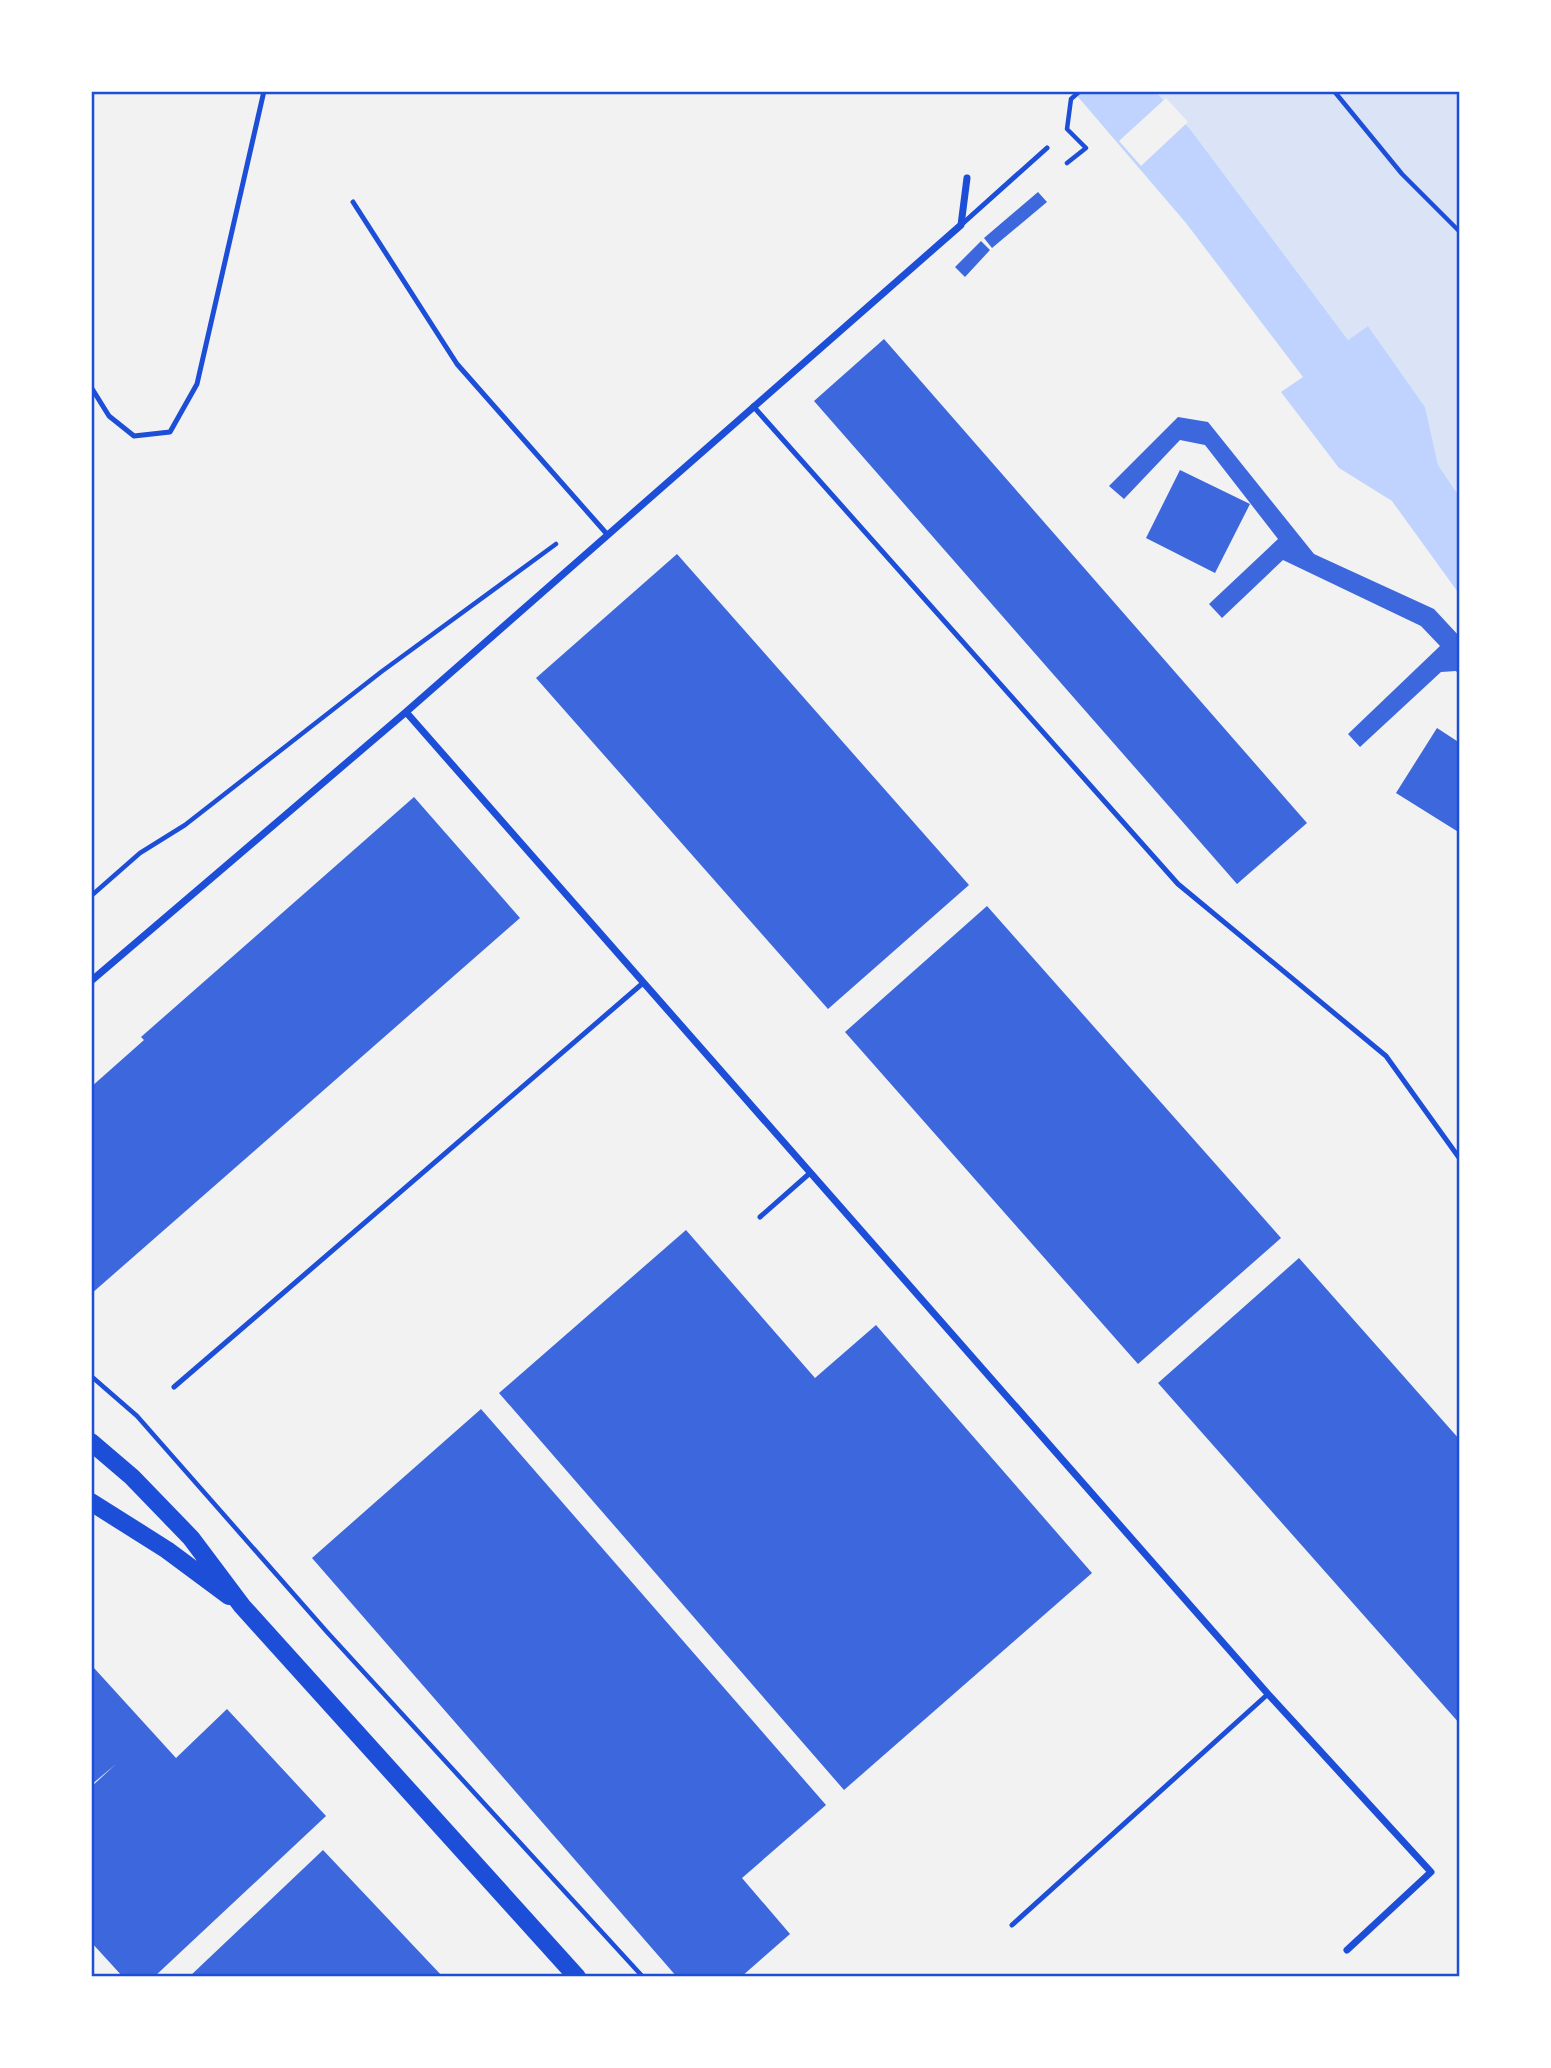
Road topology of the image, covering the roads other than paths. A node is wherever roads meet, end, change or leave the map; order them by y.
1 (264, 91) edge
2 (1047, 148) dead end
3 (967, 178) dead end
4 (353, 202) dead end
5 (961, 225) junction
6 (91, 387) edge
7 (753, 406) junction
8 (606, 533) junction
9 (406, 712) junction
10 (91, 981) edge
11 (643, 983) junction
12 (1460, 1159) edge
13 (810, 1173) junction
14 (760, 1217) dead end
15 (174, 1387) dead end
16 (91, 1442) edge
17 (91, 1502) edge
18 (242, 1606) junction
19 (1268, 1694) junction
20 (1012, 1925) dead end
21 (1347, 1950) dead end
22 (577, 1977) edge

1 - 6 lane
2 - 5 lane
3 - 5 street
4 - 8 lane
5 - 7 street
7 - 8 street
7 - 12 lane
8 - 9 street
9 - 10 street
9 - 11 street
11 - 13 street
11 - 15 lane
13 - 14 lane
13 - 19 street
16 - 18 main road
17 - 18 main road
18 - 22 main road
19 - 20 lane
19 - 21 street

